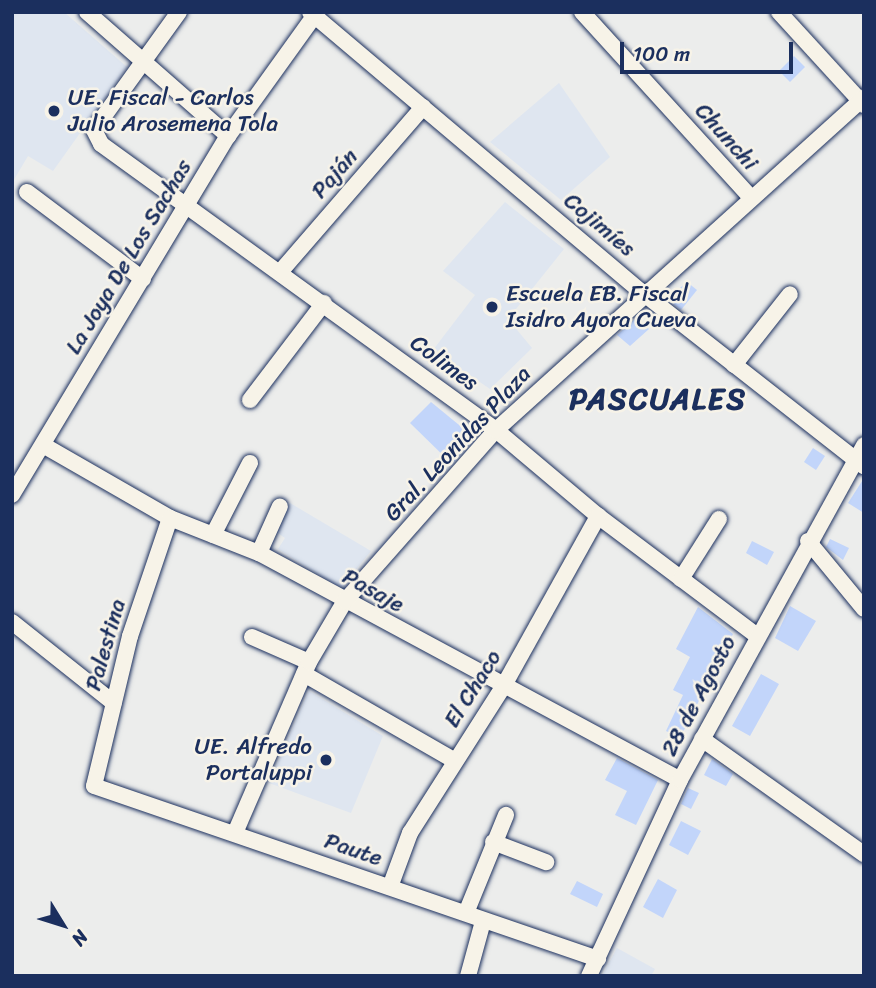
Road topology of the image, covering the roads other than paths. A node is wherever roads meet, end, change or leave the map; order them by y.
1 (87, 12) edge
2 (179, 12) edge
3 (582, 12) edge
4 (779, 12) edge
5 (314, 14) edge
6 (796, 18) edge
7 (144, 61) junction
8 (862, 101) edge
9 (423, 107) junction
10 (228, 136) junction
11 (27, 192) dead end
12 (751, 198) junction
13 (188, 203) junction
14 (281, 271) junction
15 (142, 279) junction
16 (643, 293) junction
17 (790, 294) dead end
18 (324, 303) junction
19 (734, 365) junction
20 (250, 400) dead end
21 (496, 429) junction
22 (864, 445) edge
23 (43, 446) junction
24 (250, 463) dead end
25 (859, 463) edge
26 (12, 495) edge
27 (280, 506) dead end
28 (598, 516) junction
29 (170, 518) junction
30 (719, 519) dead end
31 (213, 535) junction
32 (808, 541) junction
33 (259, 553) junction
34 (681, 579) junction
35 (345, 601) junction
36 (864, 609) edge
37 (12, 622) edge
38 (756, 635) junction
39 (252, 637) dead end
40 (306, 668) junction
41 (503, 687) junction
42 (114, 703) junction
43 (702, 739) junction
44 (455, 761) junction
45 (680, 780) junction
46 (94, 786) joint
47 (506, 815) dead end
48 (235, 833) junction
49 (494, 842) junction
50 (864, 854) edge
51 (546, 862) dead end
52 (390, 887) junction
53 (466, 913) junction
54 (483, 921) junction
55 (598, 959) junction
56 (468, 976) edge
57 (589, 976) edge

1 - 7 street
2 - 7 street
3 - 12 street, Chunchi
4 - 6 street
5 - 9 street, Cojimíes
5 - 10 street, La Joya De Los Sachas
6 - 8 street
7 - 10 street
7 - 13 street, Colimes
8 - 12 street, Gral. Leonidas Plaza
9 - 14 street, Paján
9 - 16 street, Cojimíes
10 - 13 street, La Joya De Los Sachas
11 - 15 street
12 - 16 street, Gral. Leonidas Plaza
13 - 14 street, Colimes
13 - 15 street, La Joya De Los Sachas
14 - 18 street, Colimes
15 - 23 street, La Joya De Los Sachas
16 - 19 street, Cojimíes
16 - 21 street, Gral. Leonidas Plaza
17 - 19 street
18 - 20 street
18 - 21 street, Colimes
19 - 25 street, Cojimíes
21 - 28 street, Colimes
21 - 35 street, Gral. Leonidas Plaza
22 - 25 street, 28 de Agosto
23 - 26 street, La Joya De Los Sachas
23 - 29 street, Pasaje
24 - 31 street
25 - 32 street, 28 de Agosto
27 - 33 street
28 - 34 street, Colimes
28 - 41 street, El Chaco
29 - 31 street, Pasaje
29 - 42 street, Palestina
30 - 34 street
31 - 33 street, Pasaje
32 - 36 street
32 - 38 street, 28 de Agosto
33 - 35 street, Pasaje
34 - 38 street, Colimes
35 - 40 street, Gral. Leonidas Plaza
35 - 41 street, Pasaje
37 - 42 street
38 - 43 street, 28 de Agosto
39 - 40 street
40 - 44 street
40 - 48 street, Gral. Leonidas Plaza
41 - 44 street, El Chaco
41 - 45 street, Pasaje
42 - 46 street, Palestina
43 - 45 street, 28 de Agosto
43 - 50 street
44 - 52 street, El Chaco
45 - 55 street, 28 de Agosto
46 - 48 street, Paute
47 - 49 street
48 - 52 street, Paute
49 - 51 street
49 - 53 street
52 - 53 street, Paute
53 - 54 street, Paute
54 - 55 street, Paute
54 - 56 street
55 - 57 street, 28 de Agosto

